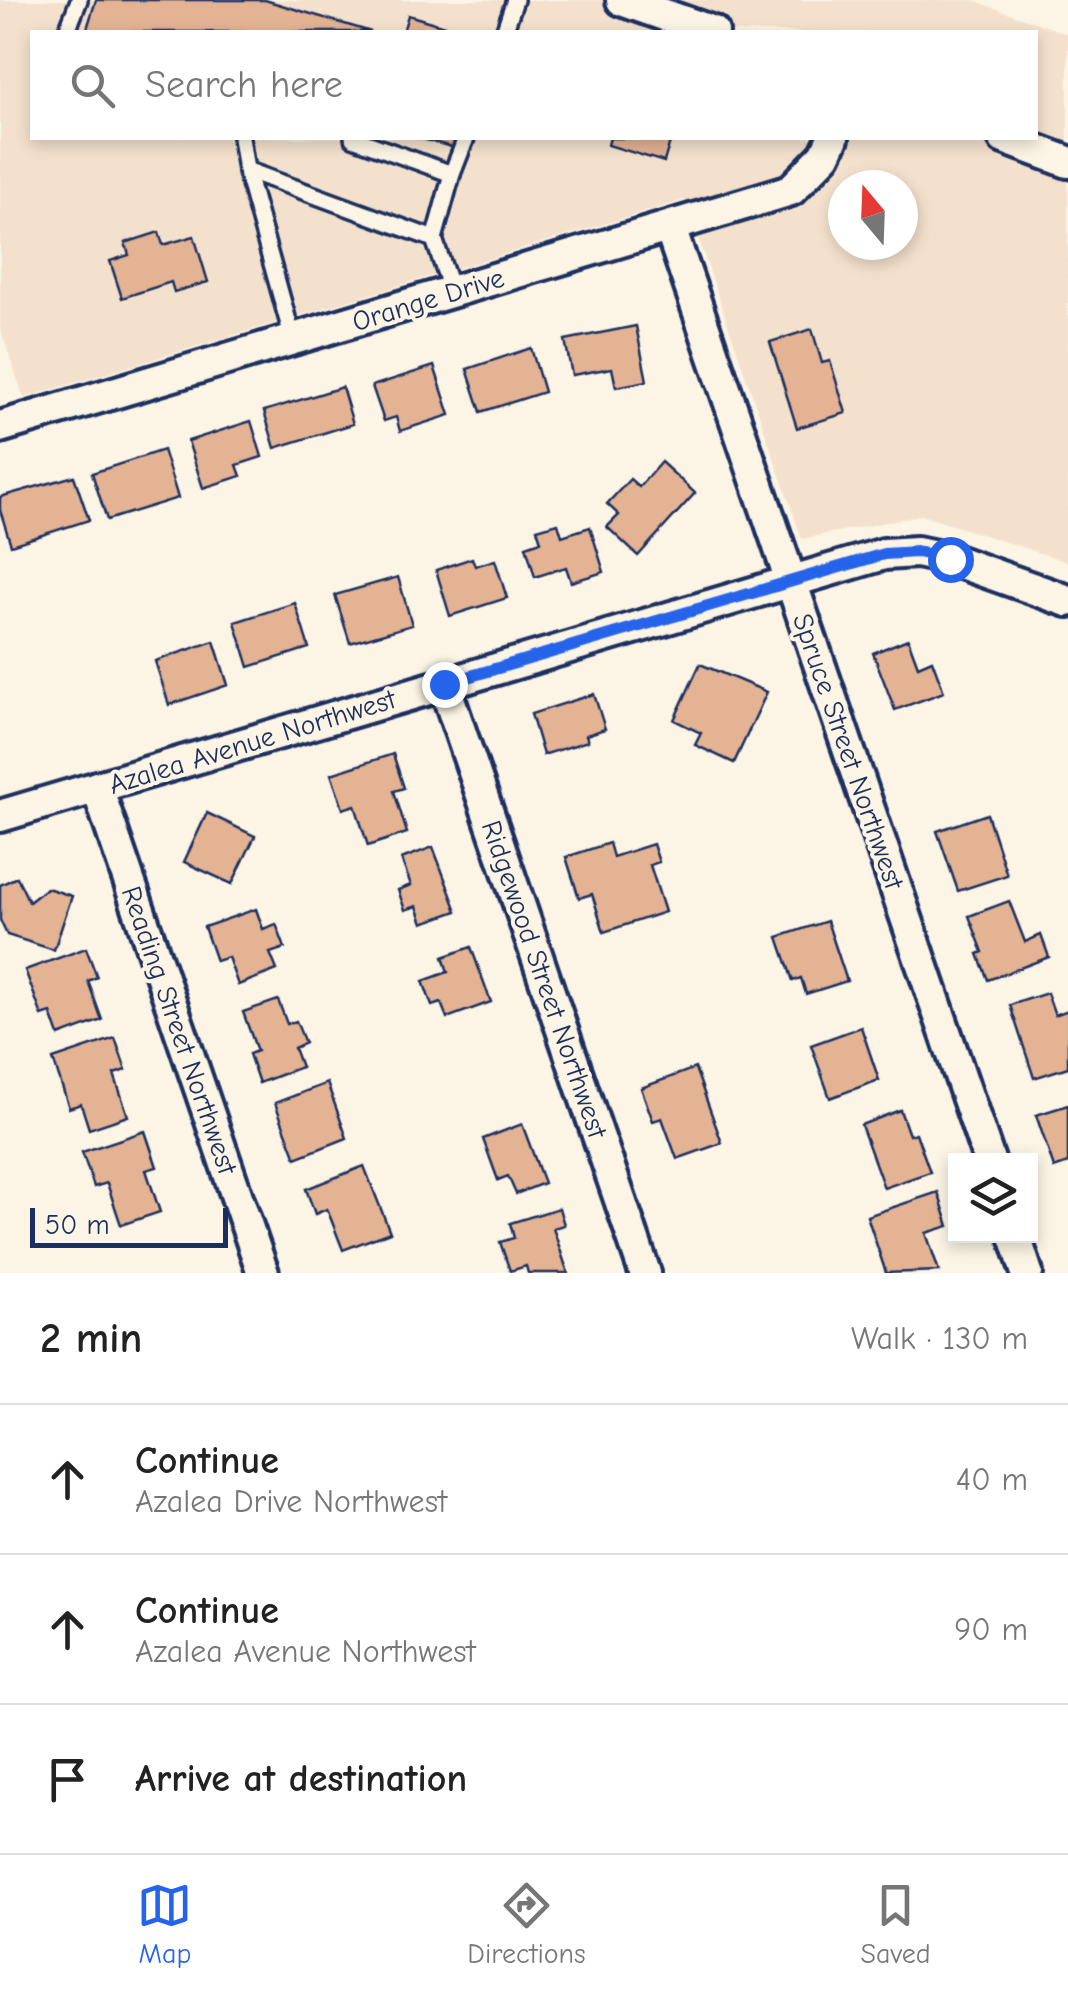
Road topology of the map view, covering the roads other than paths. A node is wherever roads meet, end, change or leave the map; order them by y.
1 (79, 0) edge
2 (515, 0) edge
3 (622, 0) edge
4 (67, 30) edge
5 (505, 30) edge
6 (707, 30) edge
7 (242, 140) edge
8 (358, 140) edge
9 (465, 140) edge
10 (833, 140) edge
11 (1009, 140) edge
12 (1068, 162) edge
13 (246, 170) junction
14 (452, 174) junction
15 (670, 228) junction
16 (434, 240) junction
17 (452, 292) junction
18 (293, 340) junction
19 (2, 419) edge
20 (791, 581) junction
21 (1068, 602) edge
22 (444, 684) junction
23 (97, 787) junction
24 (0, 816) edge
25 (987, 1153) edge
26 (1017, 1243) edge
27 (263, 1273) edge
28 (645, 1273) edge
29 (1028, 1273) edge

1 - 4 lane
2 - 5 lane
3 - 6 street
7 - 13 lane
8 - 14 lane
9 - 14 lane
10 - 15 street, Orange Drive
11 - 12 street
13 - 16 lane
13 - 18 lane
14 - 16 lane
15 - 17 street, Orange Drive
15 - 20 street, Spruce Street Northwest
16 - 17 lane
17 - 18 street, Orange Drive
18 - 19 street, Orange Drive
20 - 21 street, Azalea Avenue Northwest
20 - 22 street, Azalea Avenue Northwest
20 - 25 street, Spruce Street Northwest
22 - 23 street, Azalea Avenue Northwest
22 - 28 street, Ridgewood Street Northwest
23 - 24 street, Azalea Avenue Northwest
23 - 27 street, Reading Street Northwest
26 - 29 street

